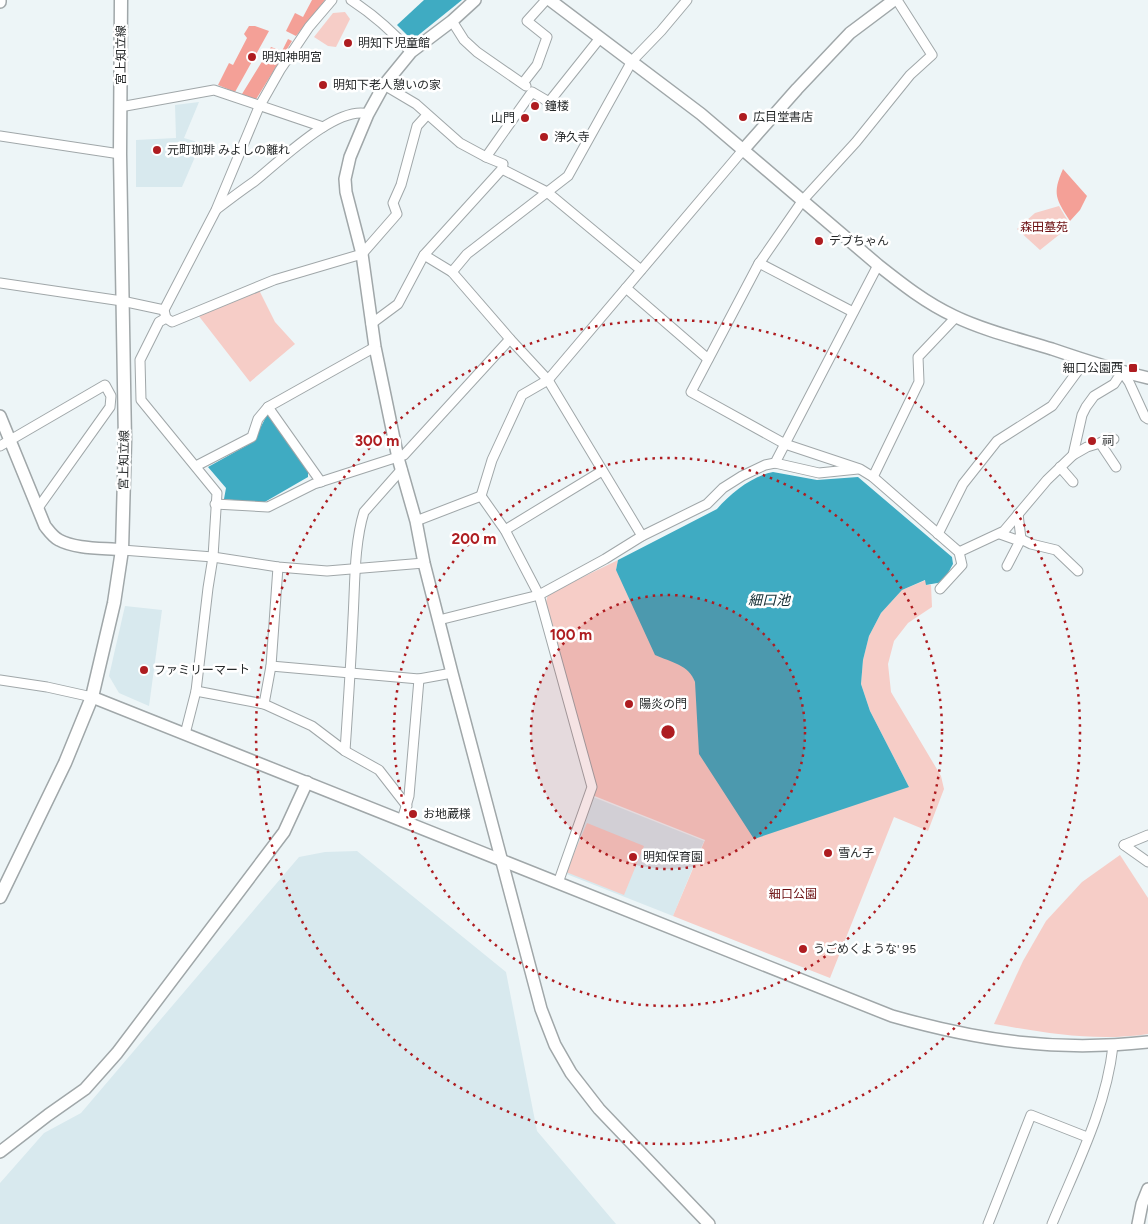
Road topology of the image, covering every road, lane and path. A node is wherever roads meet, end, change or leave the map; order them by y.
1 (121, 0) edge
2 (332, 0) edge
3 (351, 0) edge
4 (475, 0) edge
5 (546, 0) edge
6 (550, 0) edge
7 (687, 0) edge
8 (895, 0) edge
9 (452, 21) junction
10 (600, 38) junction
11 (411, 52) junction
12 (632, 61) junction
13 (523, 83) junction
14 (384, 85) junction
15 (532, 92) junction
16 (120, 107) junction
17 (259, 107) junction
18 (368, 114) junction
19 (427, 115) junction
20 (323, 127) junction
21 (0, 136) edge
22 (744, 150) junction
23 (120, 154) junction
24 (486, 157) junction
25 (502, 169) junction
26 (547, 192) junction
27 (803, 200) junction
28 (216, 210) junction
29 (362, 254) junction
30 (424, 256) junction
31 (759, 263) junction
32 (878, 265) junction
33 (641, 270) junction
34 (452, 272) junction
35 (0, 284) edge
36 (626, 288) junction
37 (122, 301) junction
38 (853, 312) junction
39 (165, 314) junction
40 (956, 317) junction
41 (371, 324) junction
42 (510, 339) junction
43 (375, 347) junction
44 (708, 359) junction
45 (1085, 361) junction
46 (1122, 372) junction
47 (1148, 378) edge
48 (548, 380) junction
49 (268, 407) junction
50 (0, 416) edge
51 (1148, 420) edge
52 (1114, 439) dead end
53 (5, 443) edge
54 (1100, 443) junction
55 (785, 444) junction
56 (1073, 455) junction
57 (400, 463) junction
58 (775, 463) junction
59 (196, 466) junction
60 (1060, 467) junction
61 (1116, 467) dead end
62 (860, 469) junction
63 (602, 471) junction
64 (873, 477) junction
65 (321, 482) junction
66 (1073, 482) dead end
67 (481, 496) junction
68 (215, 504) junction
69 (38, 508) junction
70 (1018, 514) junction
71 (416, 521) junction
72 (505, 530) junction
73 (938, 534) junction
74 (1000, 534) junction
75 (642, 536) junction
76 (1020, 539) junction
77 (122, 550) junction
78 (959, 552) junction
79 (213, 558) junction
80 (424, 564) junction
81 (1007, 566) dead end
82 (278, 567) junction
83 (356, 569) junction
84 (1078, 571) dead end
85 (940, 589) dead end
86 (539, 595) junction
87 (439, 620) junction
88 (271, 666) junction
89 (452, 673) junction
90 (350, 674) junction
91 (419, 679) junction
92 (0, 680) edge
93 (196, 691) junction
94 (92, 697) junction
95 (264, 704) junction
96 (185, 734) junction
97 (344, 752) junction
98 (307, 782) junction
99 (407, 806) junction
100 (402, 820) junction
101 (1148, 835) edge
102 (501, 860) junction
103 (1148, 862) edge
104 (3, 882) edge
105 (558, 882) junction
106 (0, 897) edge
107 (1148, 1042) edge
108 (1114, 1046) junction
109 (1087, 1137) junction
110 (1, 1149) edge
111 (1147, 1193) edge
112 (709, 1224) edge
113 (988, 1224) edge
114 (1052, 1224) edge
115 (1138, 1224) edge

1 - 16 main road, 宮上知立線
2 - 17 street
3 - 11 street
4 - 9 street
5 - 13 street
6 - 10 street
7 - 12 street
8 - 22 street
8 - 27 street
9 - 11 street
9 - 13 street
10 - 12 street
10 - 15 street
11 - 14 street
12 - 22 street
12 - 26 street
13 - 15 street
14 - 18 street
14 - 19 street
15 - 24 street
16 - 17 street
16 - 23 main road, 宮上知立線
17 - 20 street
17 - 28 street
18 - 20 street
18 - 29 street
19 - 24 street
19 - 29 street
20 - 28 street
21 - 23 street
22 - 27 street
22 - 33 street
23 - 37 main road, 宮上知立線
24 - 25 street
25 - 26 street
25 - 30 street
26 - 33 street
26 - 34 street
27 - 31 street
27 - 32 street
28 - 39 street
29 - 39 street
29 - 41 street
30 - 34 street
30 - 41 street
31 - 38 street
31 - 44 street
32 - 38 street
32 - 40 street
33 - 36 street
34 - 42 street
35 - 37 street
36 - 44 street
36 - 48 street
37 - 39 street
37 - 77 main road, 宮上知立線
38 - 55 street
39 - 59 street
40 - 45 street
40 - 64 street
41 - 43 street
42 - 48 street
42 - 57 street
43 - 49 street
43 - 57 street
44 - 55 street
45 - 46 street
45 - 73 street
46 - 47 street
46 - 51 street
46 - 56 street
48 - 63 street
48 - 67 street
49 - 59 street
49 - 65 street
50 - 53 street
52 - 54 street
53 - 69 street
53 - 69 street
54 - 56 street
54 - 61 street
55 - 58 street
55 - 62 street
56 - 60 street
57 - 65 street
57 - 71 street
57 - 83 street
58 - 62 street
58 - 75 street
59 - 68 street
60 - 66 street
60 - 70 street
62 - 64 street
63 - 72 street
63 - 75 street
64 - 73 street
65 - 68 street
67 - 71 street
67 - 72 street
68 - 79 street
69 - 77 street
70 - 74 street
70 - 76 street
71 - 80 street
72 - 86 street
73 - 78 street
74 - 76 street
74 - 78 street
75 - 86 street
76 - 81 street
76 - 84 street
77 - 79 street
77 - 94 main road, 宮上知立線
78 - 85 street
79 - 82 street
79 - 93 street
80 - 83 street
80 - 87 street
82 - 83 street
82 - 88 street
83 - 90 street
86 - 87 street
86 - 105 street
87 - 89 street
88 - 90 street
88 - 95 street
89 - 91 street
89 - 102 street
90 - 91 street
90 - 97 street
91 - 99 street
92 - 94 street
93 - 95 street
93 - 96 street
94 - 96 street
94 - 104 main road, 宮上知立線
95 - 97 street
96 - 98 street
97 - 99 street
98 - 100 street
98 - 110 street
99 - 100 street
100 - 102 street
101 - 103 street
102 - 105 street
102 - 112 street
104 - 106 main road, 宮上知立線
105 - 108 street
107 - 108 street
108 - 109 street
109 - 113 street
109 - 114 street
111 - 115 street

